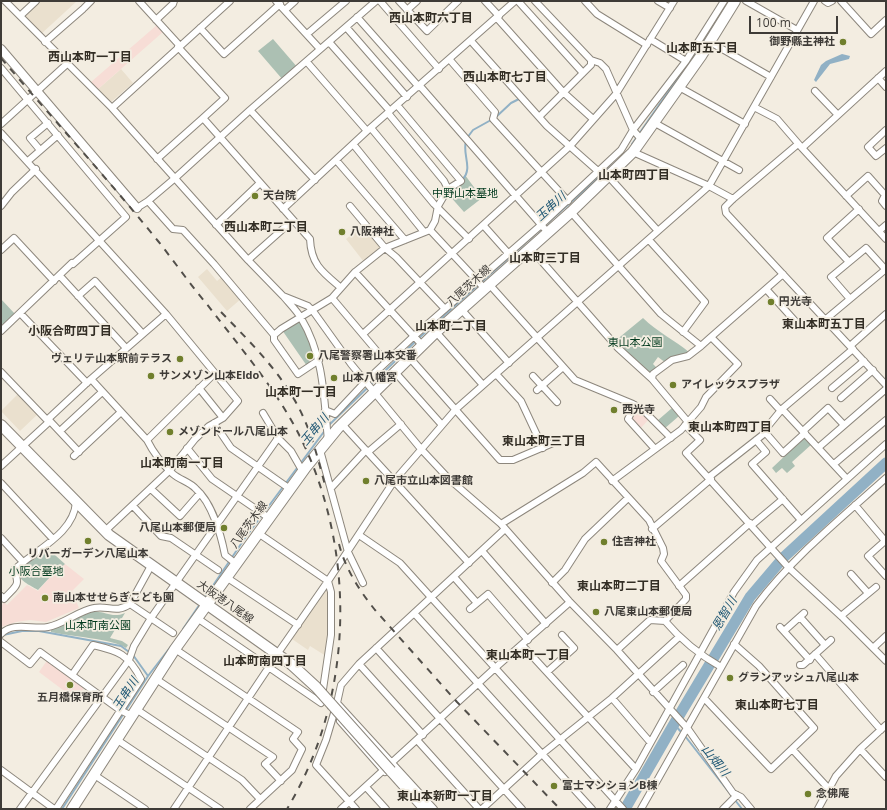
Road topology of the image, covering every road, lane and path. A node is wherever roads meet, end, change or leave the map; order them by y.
1 (5, 1) edge
2 (36, 1) edge
3 (91, 1) edge
4 (139, 1) edge
5 (174, 1) edge
6 (218, 1) edge
7 (230, 1) edge
8 (295, 1) edge
9 (346, 1) edge
10 (376, 1) edge
11 (380, 1) edge
12 (399, 1) edge
13 (417, 1) edge
14 (458, 1) edge
15 (486, 1) edge
16 (516, 1) edge
17 (534, 1) edge
18 (585, 1) edge
19 (658, 1) edge
20 (674, 1) edge
21 (735, 1) edge
22 (746, 1) edge
23 (814, 1) edge
24 (825, 1) edge
25 (832, 1) edge
26 (841, 1) edge
27 (724, 2) edge
28 (278, 3) edge
29 (223, 7) junction
30 (670, 8) junction
31 (285, 10) junction
32 (407, 10) junction
33 (20, 16) junction
34 (357, 17) junction
35 (498, 17) junction
36 (156, 20) junction
37 (886, 20) edge
38 (200, 28) junction
39 (346, 28) junction
40 (797, 30) junction
41 (307, 34) junction
42 (471, 41) junction
43 (45, 42) junction
44 (329, 42) junction
45 (649, 42) junction
46 (710, 42) junction
47 (179, 46) junction
48 (1, 49) edge
49 (320, 49) junction
50 (450, 60) junction
51 (591, 60) junction
52 (686, 61) junction
53 (307, 62) junction
54 (68, 64) junction
55 (1, 68) edge
56 (439, 69) junction
57 (886, 71) edge
58 (583, 72) junction
59 (771, 77) junction
60 (878, 78) junction
61 (420, 86) junction
62 (679, 87) junction
63 (886, 87) edge
64 (38, 91) junction
65 (815, 91) dead end
66 (563, 92) junction
67 (616, 94) junction
68 (407, 97) junction
69 (28, 100) junction
70 (398, 105) junction
71 (754, 107) junction
72 (112, 108) junction
73 (250, 110) junction
74 (389, 112) junction
75 (838, 115) junction
76 (203, 118) junction
77 (539, 118) junction
78 (593, 119) junction
79 (653, 122) junction
80 (48, 123) junction
81 (1, 124) edge
82 (745, 124) junction
83 (369, 130) junction
84 (633, 130) junction
85 (886, 130) edge
86 (1, 133) edge
87 (58, 135) junction
88 (220, 137) junction
89 (641, 139) junction
90 (353, 144) junction
91 (570, 146) junction
92 (800, 146) junction
93 (886, 148) edge
94 (40, 150) junction
95 (633, 152) junction
96 (157, 159) junction
97 (336, 160) junction
98 (28, 161) junction
99 (723, 162) junction
100 (36, 169) junction
101 (739, 170) dead end
102 (598, 172) junction
103 (542, 173) junction
104 (609, 176) junction
105 (174, 179) junction
106 (315, 180) junction
107 (260, 183) junction
108 (709, 186) junction
109 (448, 189) junction
110 (846, 196) junction
111 (516, 198) junction
112 (733, 199) junction
113 (148, 201) junction
114 (568, 201) junction
115 (1, 206) edge
116 (350, 206) dead end
117 (438, 206) junction
118 (886, 206) edge
119 (137, 208) joint
120 (283, 209) junction
121 (859, 209) junction
122 (571, 212) junction
123 (293, 220) junction
124 (216, 225) junction
125 (886, 225) edge
126 (484, 226) junction
127 (544, 228) junction
128 (427, 231) junction
129 (658, 231) junction
130 (879, 231) junction
131 (886, 238) edge
132 (100, 240) junction
133 (405, 240) junction
134 (469, 240) junction
135 (649, 240) junction
136 (385, 248) junction
137 (530, 248) junction
138 (1, 250) edge
139 (508, 253) junction
140 (452, 254) junction
141 (248, 260) junction
142 (849, 262) junction
143 (618, 267) junction
144 (886, 269) edge
145 (355, 272) junction
146 (783, 274) junction
147 (60, 276) junction
148 (54, 280) junction
149 (420, 282) junction
150 (481, 284) junction
151 (340, 287) junction
152 (766, 289) junction
153 (78, 296) junction
154 (283, 296) junction
155 (332, 298) junction
156 (850, 299) junction
157 (577, 302) junction
158 (445, 309) junction
159 (461, 309) junction
160 (390, 310) junction
161 (313, 311) junction
162 (20, 313) junction
163 (166, 314) junction
164 (886, 314) edge
165 (301, 318) junction
166 (826, 319) junction
167 (795, 321) dead end
168 (1, 332) edge
169 (436, 332) junction
170 (683, 332) junction
171 (142, 333) junction
172 (363, 334) junction
173 (274, 335) junction
174 (711, 337) junction
175 (536, 338) junction
176 (417, 340) junction
177 (701, 346) junction
178 (851, 347) junction
179 (126, 348) junction
180 (409, 357) junction
181 (319, 360) junction
182 (864, 361) junction
183 (386, 362) junction
184 (509, 363) junction
185 (563, 367) junction
186 (873, 370) junction
187 (394, 371) junction
188 (215, 373) junction
189 (496, 374) junction
190 (2, 375) edge
191 (533, 376) dead end
192 (652, 379) junction
193 (89, 381) junction
194 (483, 385) junction
195 (886, 385) edge
196 (370, 386) junction
197 (199, 388) junction
198 (540, 388) junction
199 (832, 388) dead end
200 (886, 389) edge
201 (102, 392) junction
202 (841, 398) dead end
203 (770, 399) dead end
204 (557, 402) dead end
205 (635, 405) junction
206 (456, 409) junction
207 (781, 409) junction
208 (325, 410) junction
209 (121, 412) junction
210 (262, 413) dead end
211 (223, 418) junction
212 (49, 420) junction
213 (886, 420) edge
214 (341, 423) junction
215 (687, 423) junction
216 (214, 424) junction
217 (401, 424) junction
218 (1, 425) edge
219 (442, 425) junction
220 (844, 425) junction
221 (60, 431) junction
222 (804, 432) junction
223 (765, 433) junction
224 (278, 438) junction
225 (671, 438) junction
226 (147, 440) junction
227 (756, 440) junction
228 (328, 441) junction
229 (552, 443) dead end
230 (886, 444) edge
231 (22, 446) junction
232 (187, 448) junction
233 (543, 448) junction
234 (819, 448) junction
235 (421, 449) junction
236 (655, 449) junction
237 (320, 450) junction
238 (367, 451) junction
239 (834, 464) junction
240 (1, 466) edge
241 (257, 467) junction
242 (170, 470) junction
243 (303, 472) junction
244 (710, 478) junction
245 (886, 478) edge
246 (847, 479) junction
247 (612, 480) junction
248 (394, 481) junction
249 (1, 483) edge
250 (331, 488) junction
251 (151, 489) junction
252 (290, 489) junction
253 (200, 493) junction
254 (237, 496) junction
255 (628, 498) junction
256 (783, 499) junction
257 (76, 502) junction
258 (855, 505) junction
259 (133, 506) junction
260 (269, 518) junction
261 (801, 520) junction
262 (751, 524) junction
263 (217, 525) junction
264 (503, 526) junction
265 (652, 529) junction
266 (105, 531) junction
267 (258, 533) junction
268 (359, 535) junction
269 (1, 538) edge
270 (53, 539) junction
271 (885, 542) edge
272 (770, 548) junction
273 (482, 551) junction
274 (348, 552) junction
275 (196, 555) junction
276 (232, 561) junction
277 (23, 562) junction
278 (469, 563) junction
279 (152, 564) junction
280 (788, 567) junction
281 (218, 570) dead end
282 (851, 574) dead end
283 (886, 576) edge
284 (226, 577) junction
285 (454, 577) junction
286 (328, 581) junction
287 (177, 582) junction
288 (363, 583) dead end
289 (552, 583) junction
290 (679, 586) junction
291 (876, 587) dead end
292 (868, 593) junction
293 (432, 598) junction
294 (2, 599) edge
295 (204, 601) junction
296 (570, 602) junction
297 (477, 603) junction
298 (130, 604) junction
299 (470, 609) dead end
300 (414, 613) junction
301 (842, 616) junction
302 (151, 618) junction
303 (197, 618) junction
304 (664, 620) junction
305 (546, 624) junction
306 (298, 625) junction
307 (173, 633) dead end
308 (1, 634) edge
309 (562, 635) dead end
310 (886, 636) edge
311 (679, 637) junction
312 (528, 640) junction
313 (831, 640) dead end
314 (1, 642) edge
315 (734, 644) junction
316 (522, 645) junction
317 (825, 645) junction
318 (376, 648) junction
319 (873, 648) junction
320 (175, 649) junction
321 (280, 650) dead end
322 (617, 650) junction
323 (815, 654) junction
324 (700, 655) junction
325 (275, 658) dead end
326 (129, 660) junction
327 (810, 660) junction
328 (886, 661) edge
329 (359, 664) junction
330 (683, 665) dead end
331 (800, 665) dead end
332 (720, 667) junction
333 (268, 668) junction
334 (495, 668) junction
335 (547, 672) junction
336 (637, 674) junction
337 (72, 675) junction
338 (156, 679) junction
339 (478, 683) junction
340 (653, 692) junction
341 (103, 697) junction
342 (248, 698) junction
343 (612, 698) junction
344 (704, 698) junction
345 (337, 703) junction
346 (670, 710) junction
347 (128, 712) junction
348 (334, 714) junction
349 (588, 716) junction
350 (440, 718) junction
351 (228, 728) junction
352 (883, 728) edge
353 (685, 732) junction
354 (423, 735) junction
355 (116, 739) junction
356 (560, 739) junction
357 (417, 740) junction
358 (650, 742) junction
359 (792, 749) junction
360 (860, 749) junction
361 (542, 754) junction
362 (208, 758) junction
363 (389, 768) junction
364 (636, 769) junction
365 (1, 770) edge
366 (93, 774) junction
367 (886, 777) edge
368 (281, 781) junction
369 (366, 786) junction
370 (188, 788) junction
371 (504, 789) junction
372 (829, 789) junction
373 (32, 793) junction
374 (735, 798) junction
375 (260, 800) junction
376 (349, 802) junction
377 (619, 805) edge
378 (489, 807) edge
379 (75, 808) edge
380 (750, 808) edge
381 (20, 809) edge
382 (55, 809) edge
383 (145, 809) edge
384 (174, 809) edge
385 (220, 809) edge
386 (250, 809) edge
387 (341, 809) edge
388 (356, 809) edge
389 (386, 809) edge
390 (419, 809) edge
391 (425, 809) edge
392 (434, 809) edge
393 (480, 809) edge
394 (522, 809) edge
395 (592, 809) edge
396 (610, 809) edge
397 (641, 809) edge
398 (723, 809) edge
399 (818, 809) edge

1 - 33 street
2 - 33 street
3 - 43 street
4 - 36 street
5 - 36 street
6 - 29 street
7 - 29 street
8 - 31 street
9 - 41 street
10 - 34 street
11 - 56 street
12 - 32 street
13 - 32 street
14 - 32 street
15 - 35 street
16 - 35 street
16 - 58 street
17 - 51 street
18 - 45 street
19 - 30 street
20 - 30 street
21 - 46 main road, 八尾茨木線
22 - 40 street
23 - 40 street
24 - 25 street
26 - 37 street
27 - 52 street
28 - 31 street
28 - 38 street
29 - 38 street
30 - 45 street
31 - 41 street
33 - 43 street
34 - 39 street
34 - 61 street
35 - 42 street
35 - 66 street
36 - 47 street
38 - 47 street
39 - 44 street
39 - 68 street
40 - 59 street
41 - 49 street
42 - 50 street
42 - 77 street
43 - 54 street
44 - 49 street
44 - 74 street
45 - 52 street
45 - 67 street
46 - 59 street
46 - 62 main road, 八尾茨木線
47 - 72 street
47 - 76 street
48 - 64 street
49 - 53 street
50 - 56 street
50 - 103 street
51 - 58 street
51 - 67 street
52 - 84 street
53 - 73 street
53 - 83 street
54 - 64 street
54 - 72 street
55 - 69 street
56 - 61 street
57 - 60 street
58 - 66 street
59 - 71 street
60 - 63 street
60 - 75 street
61 - 68 street
61 - 111 street
62 - 79 main road, 八尾茨木線
62 - 82 street
64 - 69 street
64 - 119 street
65 - 75 street
66 - 77 street
66 - 78 street
67 - 78 street
67 - 84 street
68 - 70 street
69 - 80 street
69 - 81 street
70 - 74 street
70 - 109 street
71 - 82 street
71 - 92 street
72 - 96 street
73 - 88 street
73 - 106 street
74 - 83 street
74 - 109 street
75 - 92 street
76 - 88 street
76 - 96 street
77 - 91 street
78 - 91 street
79 - 89 main road, 八尾茨木線
79 - 99 street
80 - 87 street
80 - 94 street
82 - 99 street
83 - 90 street
83 - 117 street
84 - 89 street
84 - 102 street
85 - 93 street
86 - 98 street
87 - 94 street
87 - 132 street
88 - 105 street
88 - 107 street
89 - 95 main road, 八尾茨木線
90 - 97 street
90 - 128 street
91 - 102 street
91 - 103 street
92 - 110 street
92 - 112 street
94 - 98 street
95 - 104 main road, 八尾茨木線
95 - 108 street
96 - 105 street
97 - 106 street
97 - 133 street
98 - 100 street
99 - 101 street
99 - 108 street
100 - 115 street
100 - 132 street
102 - 114 street
103 - 111 street
103 - 114 street
104 - 122 main road, 八尾茨木線
104 - 129 street
105 - 113 street
105 - 124 street
106 - 120 street
107 - 120 street
107 - 124 street
108 - 112 street
108 - 129 street
109 - 117 street
110 - 118 street
110 - 121 street
111 - 126 street
111 - 127 street
112 - 146 street
113 - 119 street
113 - 173 street
114 - 127 street
116 - 136 street
117 - 128 street
117 - 134 street
120 - 123 street
121 - 130 street
121 - 142 street
122 - 127 main road, 八尾茨木線
122 - 143 street
123 - 141 street
123 - 151 street
124 - 141 street
125 - 130 street
126 - 134 street
126 - 139 street
127 - 137 main road, 八尾茨木線
127 - 139 street
128 - 133 street
128 - 140 street
129 - 135 street
130 - 131 street
132 - 147 street
132 - 163 street
133 - 136 street
134 - 140 street
135 - 143 street
135 - 170 street
136 - 145 street
136 - 149 street
137 - 150 main road, 八尾茨木線
137 - 157 street
138 - 148 street
139 - 150 street
140 - 149 street
140 - 150 street
141 - 154 street
142 - 144 street
142 - 156 street
143 - 157 street
143 - 170 street
144 - 156 street
145 - 151 street
145 - 160 street
146 - 152 street
146 - 166 street
147 - 148 street
147 - 153 street
148 - 162 street
149 - 158 street
149 - 160 street
150 - 158 street
150 - 159 main road, 八尾茨木線
150 - 175 street
151 - 155 street
152 - 167 street
152 - 174 street
153 - 171 street
153 - 179 street
154 - 161 street
154 - 165 street
155 - 161 street
155 - 172 street
156 - 166 street
157 - 175 street
157 - 192 street
158 - 176 street
159 - 169 main road, 八尾茨木線
159 - 184 street
160 - 172 street
160 - 176 street
161 - 165 street
161 - 196 street
162 - 168 street
162 - 193 street
163 - 171 street
163 - 188 street
164 - 178 street
165 - 173 street
165 - 181 street
166 - 178 street
169 - 176 main road, 八尾茨木線
169 - 194 street
170 - 177 street
171 - 179 street
172 - 183 street
173 - 181 street
174 - 177 street
174 - 215 street
175 - 184 street
175 - 185 street
176 - 180 main road, 八尾茨木線
176 - 183 street
177 - 192 street
178 - 182 street
178 - 207 street
179 - 193 street
180 - 187 main road, 八尾茨木線
180 - 206 street
181 - 208 street
182 - 186 street
182 - 199 street
183 - 196 street
184 - 189 street
185 - 198 street
185 - 205 street
186 - 195 street
186 - 202 street
187 - 196 main road, 八尾茨木線
187 - 219 street
188 - 197 street
188 - 211 street
189 - 194 street
189 - 233 street
190 - 212 street
191 - 198 street
192 - 215 street
193 - 201 street
193 - 212 street
194 - 206 street
196 - 208 street
196 - 214 main road, 八尾茨木線
196 - 217 street
197 - 211 street
197 - 226 street
198 - 204 street
200 - 220 street
201 - 209 street
201 - 221 street
203 - 207 street
205 - 225 street
205 - 236 street
206 - 219 street
206 - 233 street
207 - 222 street
207 - 223 street
208 - 228 street
209 - 221 street
209 - 226 street
210 - 224 street
211 - 216 street
212 - 221 street
212 - 231 street
213 - 239 street
214 - 228 main road, 八尾茨木線
214 - 238 street
215 - 225 street
215 - 244 street
216 - 232 street
216 - 241 street
217 - 235 street
217 - 238 street
218 - 231 main road, 大阪港八尾線
219 - 235 street
220 - 222 street
220 - 234 street
222 - 223 street
222 - 234 street
223 - 227 street
224 - 241 street
224 - 243 street
225 - 236 street
226 - 242 street
227 - 244 street
227 - 256 street
228 - 237 main road, 八尾茨木線
229 - 233 street
230 - 246 street
231 - 240 street
231 - 257 main road, 大阪港八尾線
232 - 242 street
232 - 254 street
234 - 239 street
235 - 248 street
235 - 264 street
236 - 247 street
237 - 243 main road, 八尾茨木線
237 - 250 street
238 - 248 street
238 - 250 street
239 - 246 street
241 - 252 street
241 - 254 street
242 - 251 street
242 - 253 street
243 - 252 main road, 八尾茨木線
244 - 262 street
244 - 265 street
245 - 258 street
246 - 261 street
247 - 255 street
247 - 264 street
248 - 268 street
248 - 278 street
249 - 270 street
250 - 274 street
251 - 253 street
251 - 259 street
252 - 260 main road, 八尾茨木線
253 - 263 street
254 - 260 street
254 - 263 street
255 - 265 street
255 - 289 street
256 - 261 street
256 - 262 street
257 - 266 main road, 大阪港八尾線
257 - 270 street
258 - 271 street
258 - 280 street
259 - 266 street
259 - 275 street
260 - 267 main road, 八尾茨木線
261 - 272 street
262 - 272 street
262 - 290 street
263 - 275 street
263 - 276 street
264 - 273 street
264 - 289 street
265 - 290 street
266 - 279 main road, 大阪港八尾線
267 - 276 main road, 八尾茨木線
267 - 286 street
268 - 274 street
268 - 293 street
269 - 277 street
270 - 277 street
271 - 283 street
272 - 280 street
272 - 324 street
273 - 278 street
273 - 305 street
274 - 286 street
274 - 288 street
275 - 281 street
275 - 287 street
276 - 284 main road, 八尾茨木線
277 - 294 street
278 - 285 street
279 - 287 main road, 大阪港八尾線
279 - 298 street
280 - 301 street
280 - 315 street
282 - 292 street
284 - 295 main road, 八尾茨木線
284 - 306 street
285 - 293 street
285 - 297 street
286 - 306 street
286 - 333 street
287 - 295 main road, 大阪港八尾線
287 - 302 street
289 - 296 street
290 - 304 street
291 - 292 street
292 - 301 street
293 - 300 street
293 - 334 street
295 - 303 main road, 八尾茨木線
295 - 363 main road, 大阪港八尾線, bridge
296 - 305 street
296 - 322 street
297 - 299 street
297 - 312 street
298 - 302 street
298 - 308 street
300 - 318 street
300 - 339 street
301 - 319 street
302 - 307 street
302 - 326 street
303 - 320 main road, 八尾茨木線
303 - 333 street
304 - 311 street
304 - 322 street
305 - 312 street
306 - 321 street
309 - 335 street
310 - 319 street
311 - 324 street
311 - 336 street
312 - 316 street
313 - 317 street
314 - 337 street
315 - 332 street
315 - 359 street
316 - 334 street
316 - 335 street
317 - 323 street
317 - 327 street
318 - 329 street
318 - 350 street
319 - 328 street
320 - 338 main road, 八尾茨木線
320 - 342 street
322 - 336 street
323 - 327 street
323 - 352 street
324 - 332 street
324 - 346 street
325 - 333 street
326 - 337 street
326 - 341 street
326 - 347 street
327 - 331 street
329 - 345 street
329 - 354 street
330 - 340 street
332 - 344 street
333 - 342 street
334 - 339 street
334 - 356 street
335 - 349 street
336 - 340 street
336 - 343 street
337 - 341 street
338 - 347 main road, 八尾茨木線
338 - 351 street
339 - 350 street
339 - 361 street
340 - 346 street
341 - 347 street
341 - 373 street
342 - 351 street
342 - 368 street
343 - 349 street
343 - 358 street
344 - 353 street
344 - 359 street
345 - 348 street
345 - 363 street
346 - 353 street
346 - 358 street
347 - 355 main road, 八尾茨木線
347 - 362 street
347 - 382 street
348 - 363 street
348 - 376 street
349 - 356 street
349 - 364 street
350 - 354 street
350 - 371 street
351 - 362 street
351 - 368 street
352 - 360 street
353 - 374 street
353 - 397 street
354 - 357 street
355 - 366 main road, 八尾茨木線
355 - 370 street
356 - 361 street
356 - 377 street
357 - 363 street
357 - 393 street
358 - 364 street
359 - 372 street
360 - 367 street
360 - 372 street
361 - 371 street
361 - 395 street
362 - 370 street
362 - 375 street
363 - 369 street
363 - 390 street
363 - 391 main road, 大阪港八尾線
363 - 392 street
364 - 377 street
365 - 373 street
366 - 379 main road, 八尾茨木線
366 - 383 street
368 - 375 street
369 - 376 street
369 - 389 street
370 - 384 street
370 - 385 street
371 - 378 street
371 - 394 street
372 - 399 street
373 - 381 street
373 - 382 street
374 - 380 street
374 - 398 street
375 - 386 street
376 - 387 street
376 - 388 street
377 - 396 street
378 - 393 street

